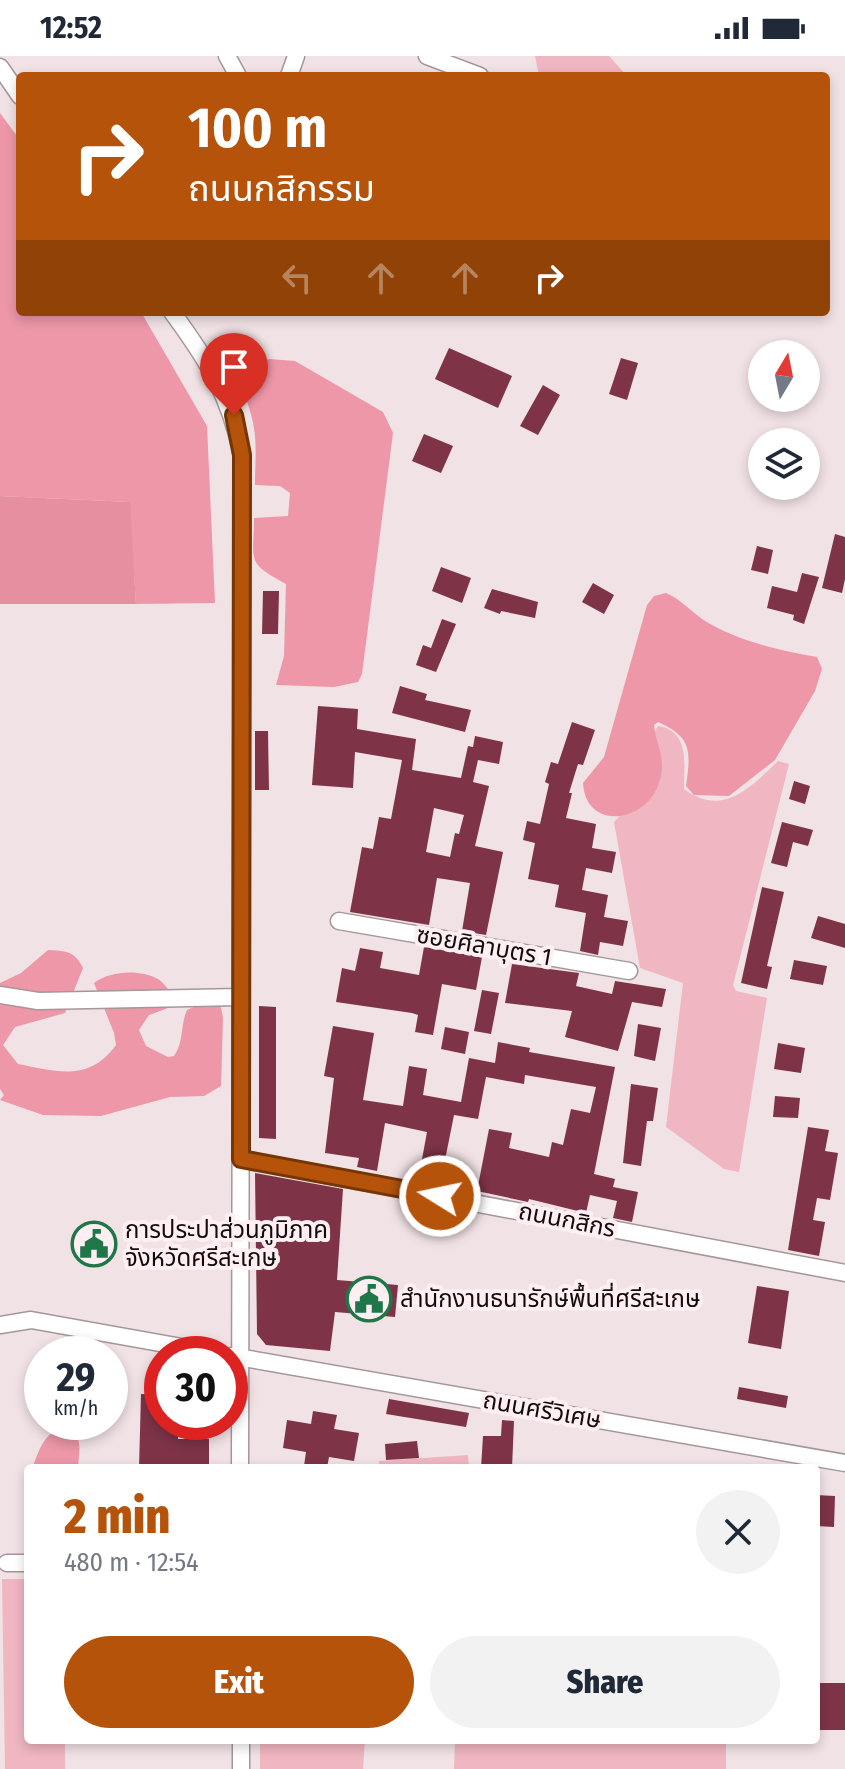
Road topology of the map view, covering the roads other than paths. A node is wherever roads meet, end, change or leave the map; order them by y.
1 (427, 56) edge
2 (0, 67) edge
3 (469, 72) edge
4 (16, 90) edge
5 (175, 316) edge
6 (339, 921) dead end
7 (629, 971) dead end
8 (0, 995) edge
9 (240, 997) junction
10 (241, 1159) junction
11 (845, 1273) edge
12 (0, 1325) edge
13 (236, 1336) edge
14 (144, 1340) edge
15 (248, 1358) edge
16 (239, 1440) edge
17 (845, 1463) edge
18 (240, 1464) edge
19 (7, 1563) dead end
20 (24, 1563) edge
21 (241, 1744) edge
22 (241, 1769) edge

1 - 3 street
2 - 4 street
5 - 9 street
6 - 7 street, ซอยศิลาบุตร 1
8 - 9 street
9 - 10 street
10 - 11 street, ถนนกสิกร
10 - 13 street
12 - 14 street
15 - 17 street, ถนนศรีวิเศษ
16 - 18 street
19 - 20 street
21 - 22 street

